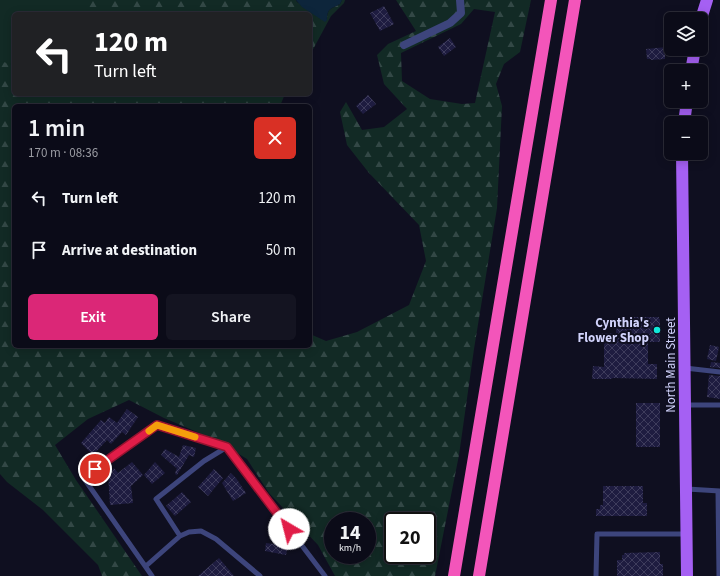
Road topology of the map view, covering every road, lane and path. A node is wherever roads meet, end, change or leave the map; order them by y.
1 (460, 0) edge
2 (551, 0) edge
3 (575, 0) edge
4 (707, 0) edge
5 (703, 12) edge
6 (404, 45) dead end
7 (682, 160) edge
8 (685, 368) junction
9 (720, 372) edge
10 (686, 405) junction
11 (720, 406) edge
12 (227, 447) junction
13 (686, 489) junction
14 (719, 491) edge
15 (687, 534) junction
16 (180, 536) junction
17 (146, 566) junction
18 (152, 576) edge
19 (260, 576) edge
20 (325, 576) edge
21 (454, 576) edge
22 (479, 576) edge
23 (596, 576) edge
24 (687, 576) edge
25 (720, 576) edge

1 - 6 street
2 - 21 highway
3 - 22 highway
4 - 5 main road
7 - 8 main road, North Main Street
8 - 9 lane
8 - 10 main road, North Main Street
10 - 11 lane
10 - 13 main road, North Main Street
12 - 16 lane
12 - 17 lane
12 - 20 lane
13 - 14 lane
13 - 15 main road, North Main Street
14 - 25 lane
15 - 23 lane
15 - 24 main road, North Main Street
16 - 17 lane
16 - 19 lane
17 - 18 lane

